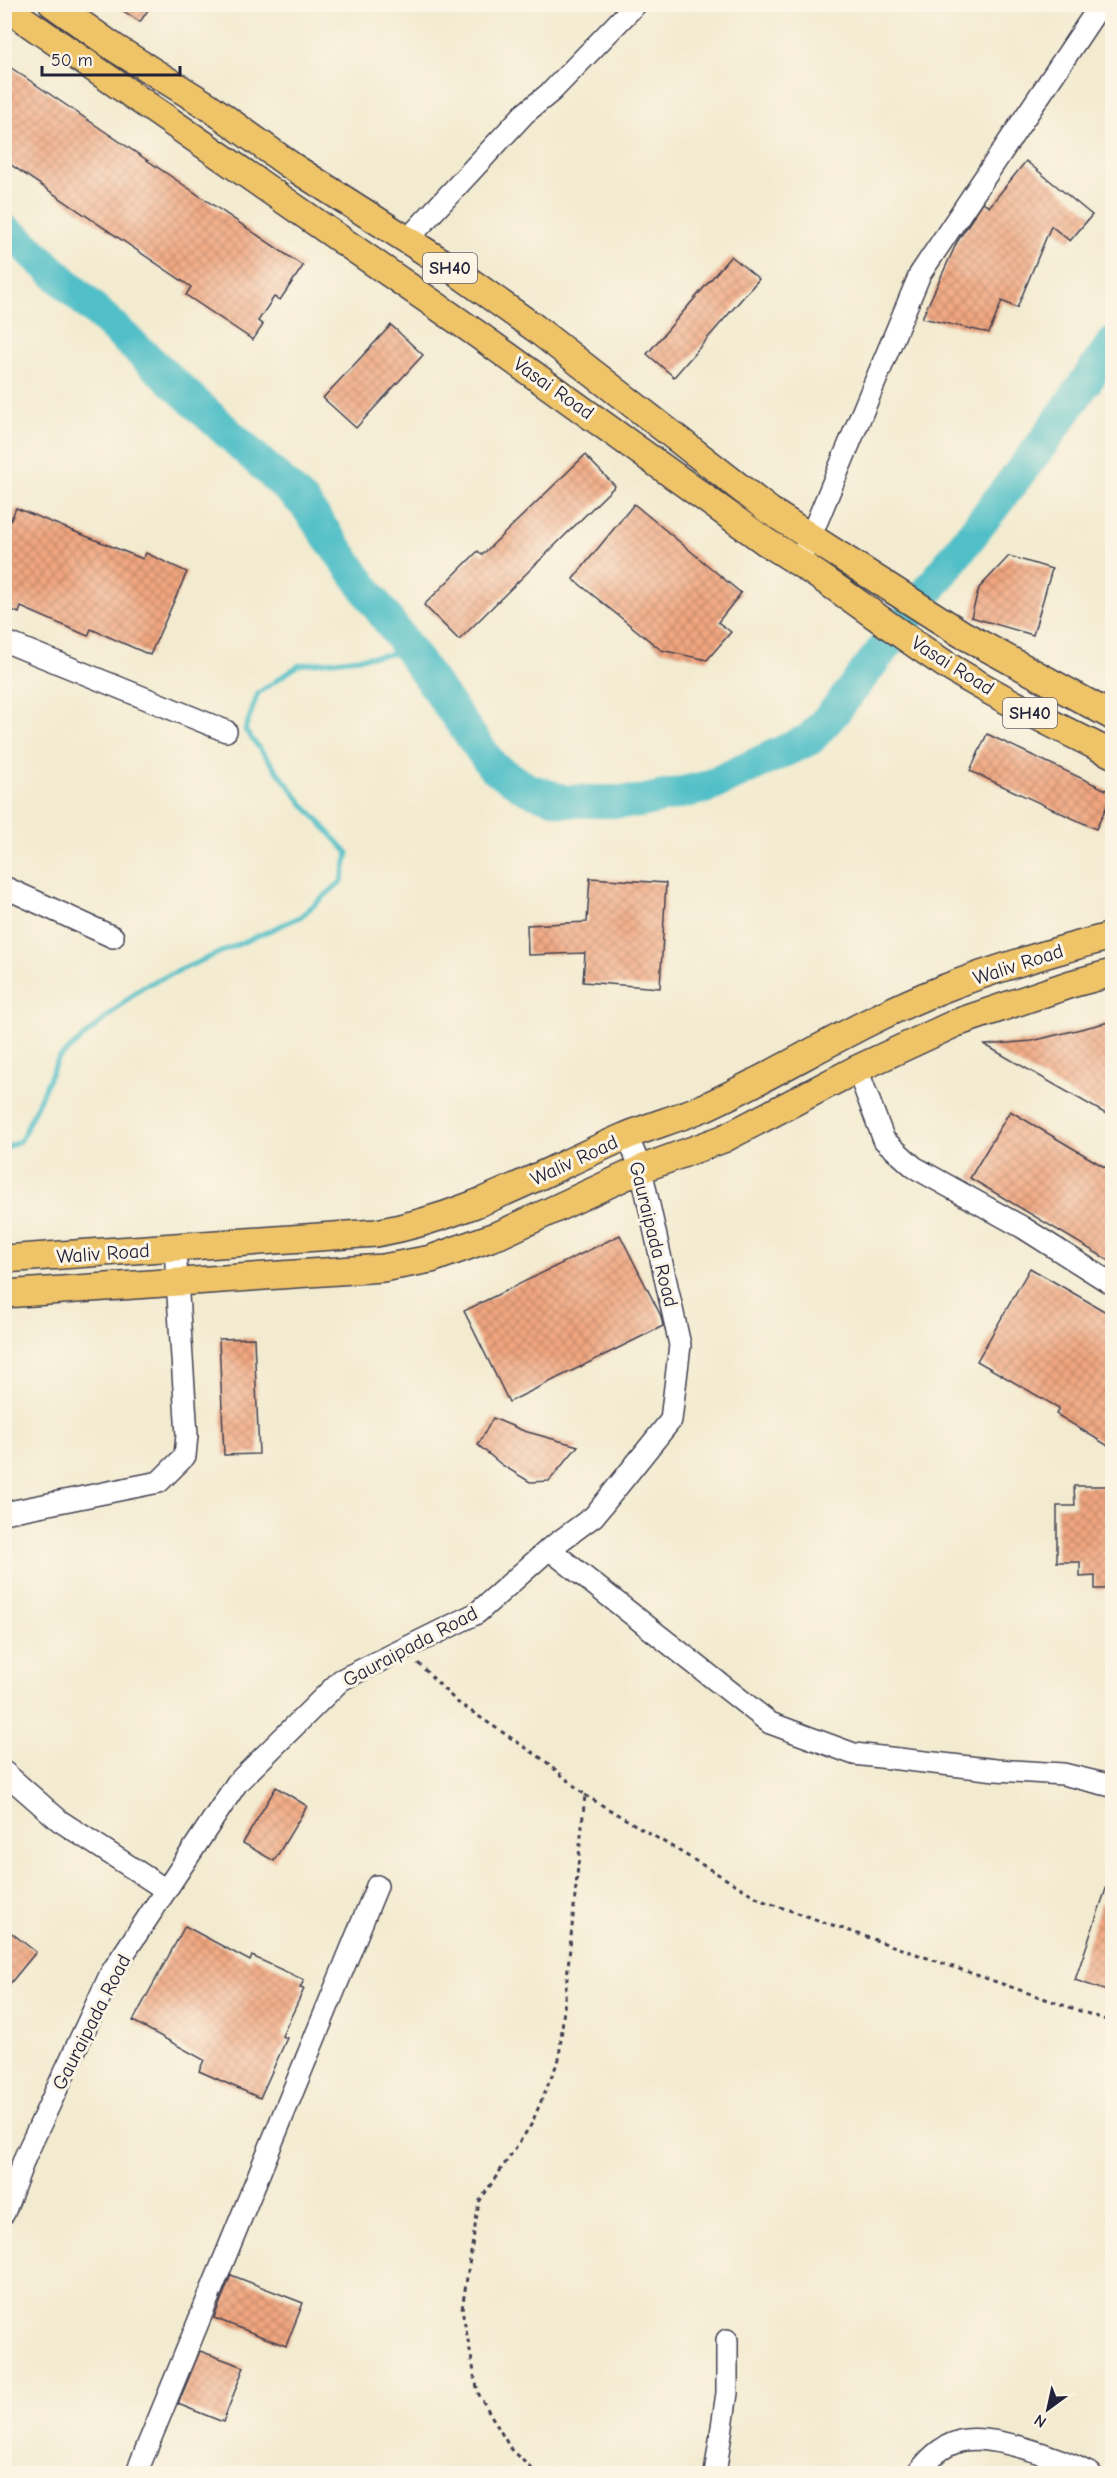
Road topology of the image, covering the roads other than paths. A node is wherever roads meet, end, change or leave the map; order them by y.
1 (53, 4) edge
2 (636, 4) edge
3 (1101, 4) edge
4 (4, 6) edge
5 (407, 240) junction
6 (814, 556) junction
7 (4, 641) edge
8 (1113, 716) edge
9 (226, 731) dead end
10 (1113, 754) edge
11 (4, 887) edge
12 (1113, 936) edge
13 (113, 937) dead end
14 (1113, 973) edge
15 (856, 1069) junction
16 (627, 1136) junction
17 (642, 1169) junction
18 (175, 1249) junction
19 (4, 1259) edge
20 (178, 1284) junction
21 (1113, 1284) edge
22 (4, 1294) edge
23 (4, 1513) edge
24 (549, 1549) junction
25 (4, 1772) edge
26 (1113, 1786) edge
27 (377, 1886) dead end
28 (166, 1890) junction
29 (4, 2213) edge
30 (727, 2340) dead end
31 (136, 2474) edge
32 (715, 2474) edge
33 (917, 2474) edge
34 (1091, 2474) edge

1 - 5 main road, Vasai Road / SH40
2 - 5 street
3 - 6 street
4 - 6 main road, Vasai Road / SH40
5 - 6 main road, Vasai Road / SH40
6 - 8 main road, Vasai Road / SH40
6 - 10 main road, Vasai Road / SH40
7 - 9 street
11 - 13 street
12 - 16 main road, Waliv Road
14 - 15 main road, Waliv Road
15 - 17 main road, Waliv Road
15 - 21 street
16 - 17 street, Gauraipada Road
16 - 18 main road, Waliv Road
17 - 20 main road, Waliv Road
17 - 24 street, Gauraipada Road
18 - 19 main road, Waliv Road
18 - 20 street
20 - 22 main road, Waliv Road
20 - 23 street
24 - 26 street
24 - 28 street, Gauraipada Road
25 - 28 street
27 - 31 street
28 - 29 street, Gauraipada Road
30 - 32 street
33 - 34 street

